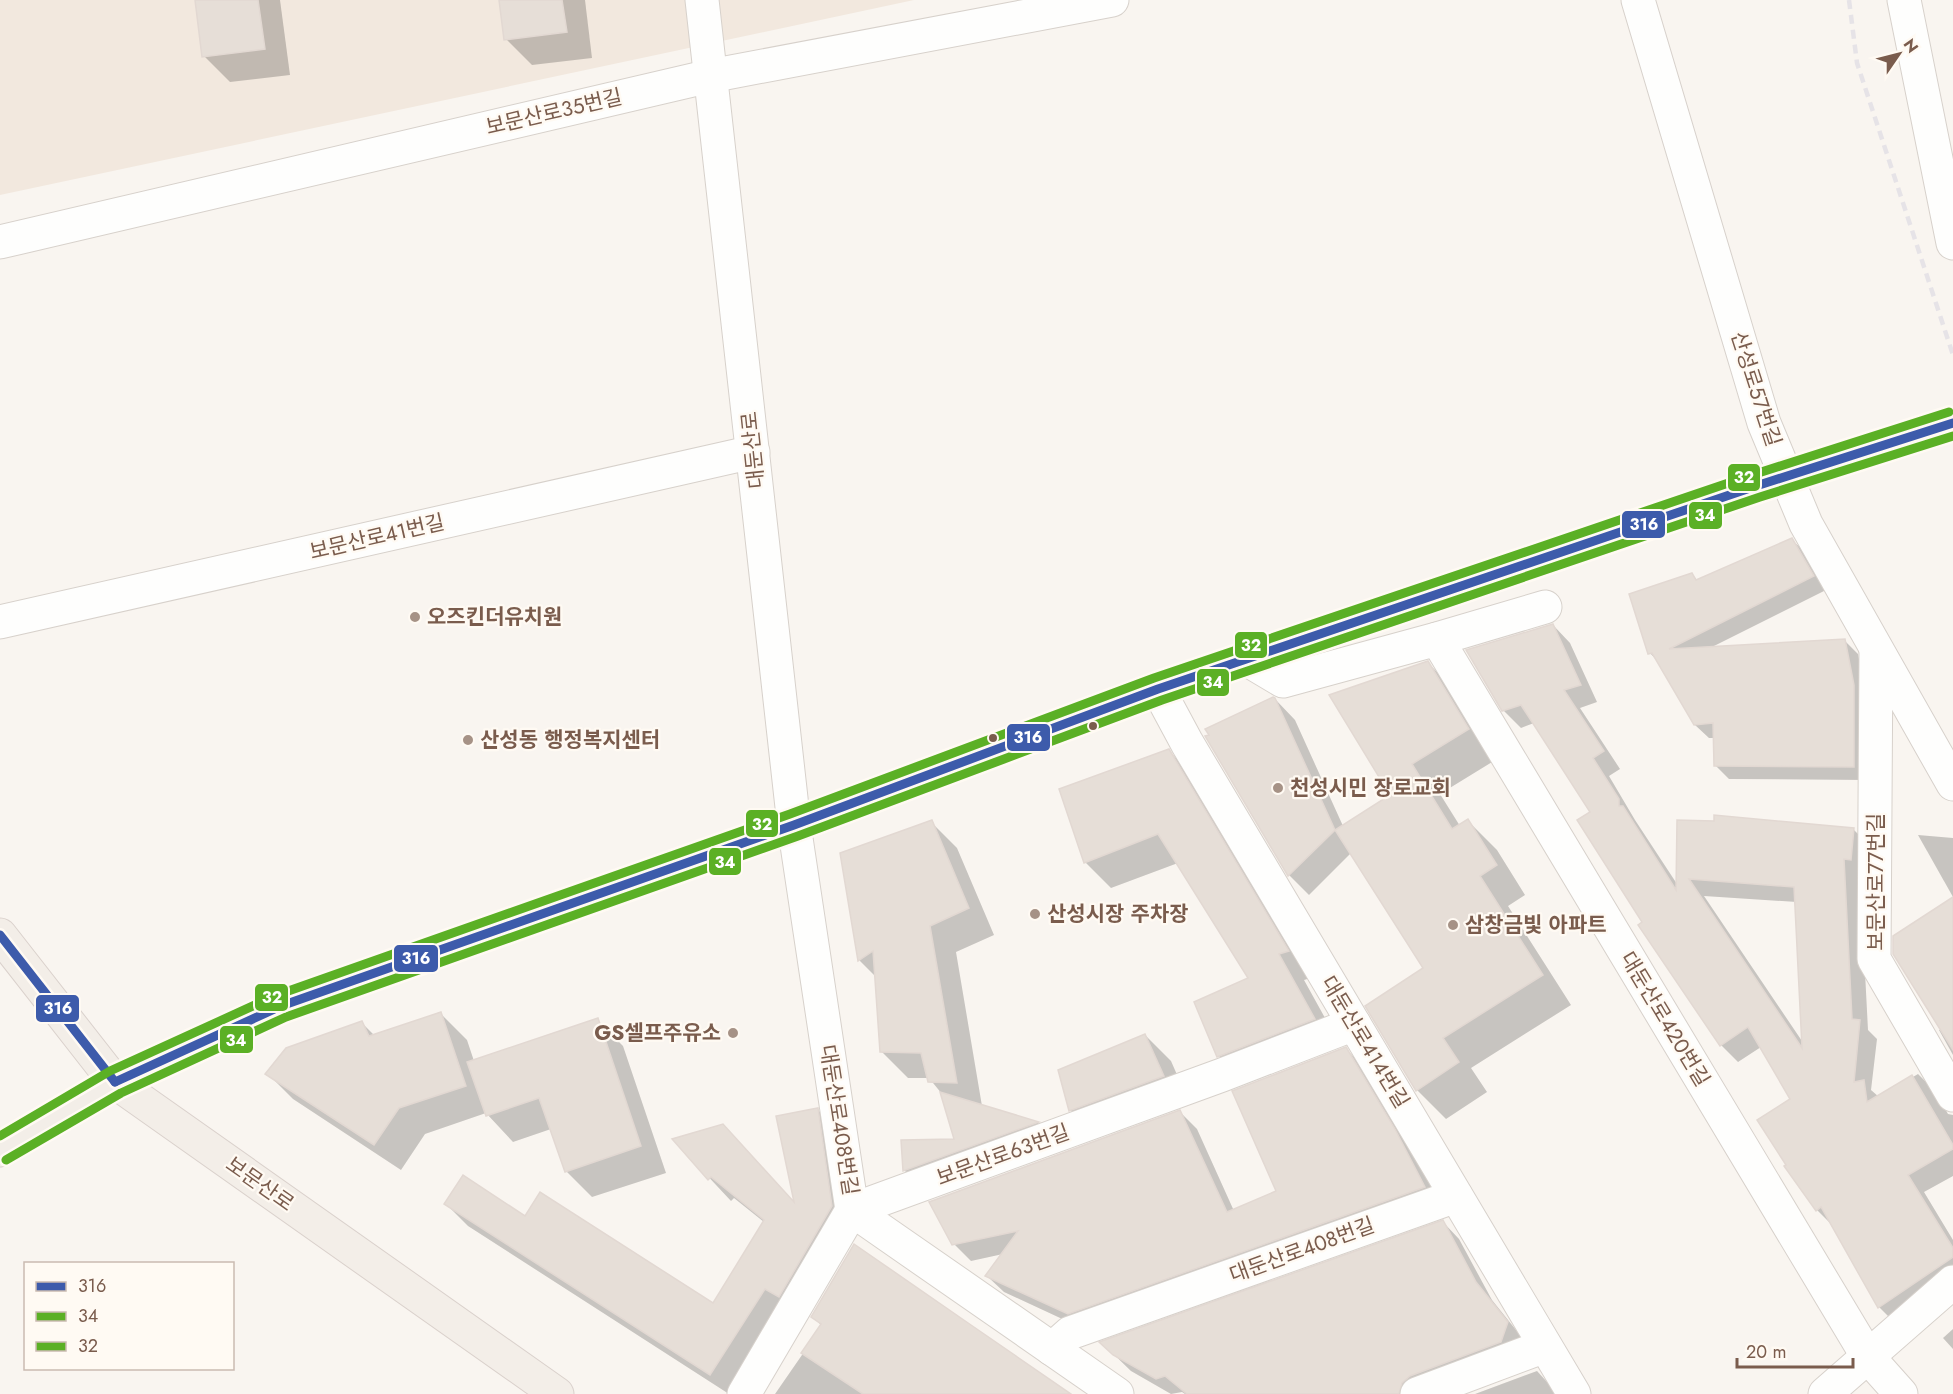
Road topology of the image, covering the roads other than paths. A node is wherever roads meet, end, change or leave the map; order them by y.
1 (702, 0) edge
2 (1112, 0) edge
3 (1638, 0) edge
4 (1905, 0) edge
5 (710, 76) junction
6 (0, 242) edge
7 (1953, 243) edge
8 (753, 452) junction
9 (1756, 486) tunnel mouth
10 (1545, 607) dead end
11 (0, 622) edge
12 (1437, 639) junction
13 (1876, 649) junction
14 (1246, 659) junction
15 (1158, 689) junction
16 (1953, 784) edge
17 (794, 825) junction
18 (0, 935) edge
19 (1354, 1023) junction
20 (115, 1082) junction
21 (1953, 1095) edge
22 (0, 1150) edge
23 (1456, 1196) junction
24 (852, 1210) junction
25 (1953, 1282) edge
26 (1545, 1346) junction
27 (1052, 1349) junction
28 (1868, 1357) junction
29 (1431, 1389) edge
30 (557, 1394) edge
31 (744, 1394) edge
32 (1117, 1394) edge
33 (1574, 1394) edge
34 (1825, 1394) edge
35 (1900, 1394) edge

1 - 5 street, 대둔산로
2 - 5 street, 보문산로35번길
3 - 13 street, 산성로57번길
4 - 7 street
5 - 6 street, 보문산로35번길
5 - 8 street, 대둔산로
8 - 11 street, 보문산로41번길
8 - 17 street, 대둔산로
9 - 14 main road
10 - 12 street
12 - 14 street
12 - 28 street, 대둔산로420번길
13 - 16 street, 산성로57번길
13 - 21 street, 보문산로77번길
14 - 15 main road
15 - 17 main road
15 - 19 street, 대둔산로414번길
17 - 20 main road
17 - 24 street, 대둔산로408번길
18 - 20 main road, 보문산로
19 - 23 street, 대둔산로414번길
19 - 24 street, 보문산로63번길
20 - 22 main road
20 - 30 main road, 보문산로
23 - 26 street, 대둔산로414번길
23 - 27 street, 대둔산로408번길
24 - 27 street, 대둔산로408번길
24 - 31 street
25 - 28 street
26 - 29 street
26 - 33 street, 대둔산로414번길
27 - 32 street, 대둔산로408번길
28 - 34 street
28 - 35 street, 대둔산로420번길

